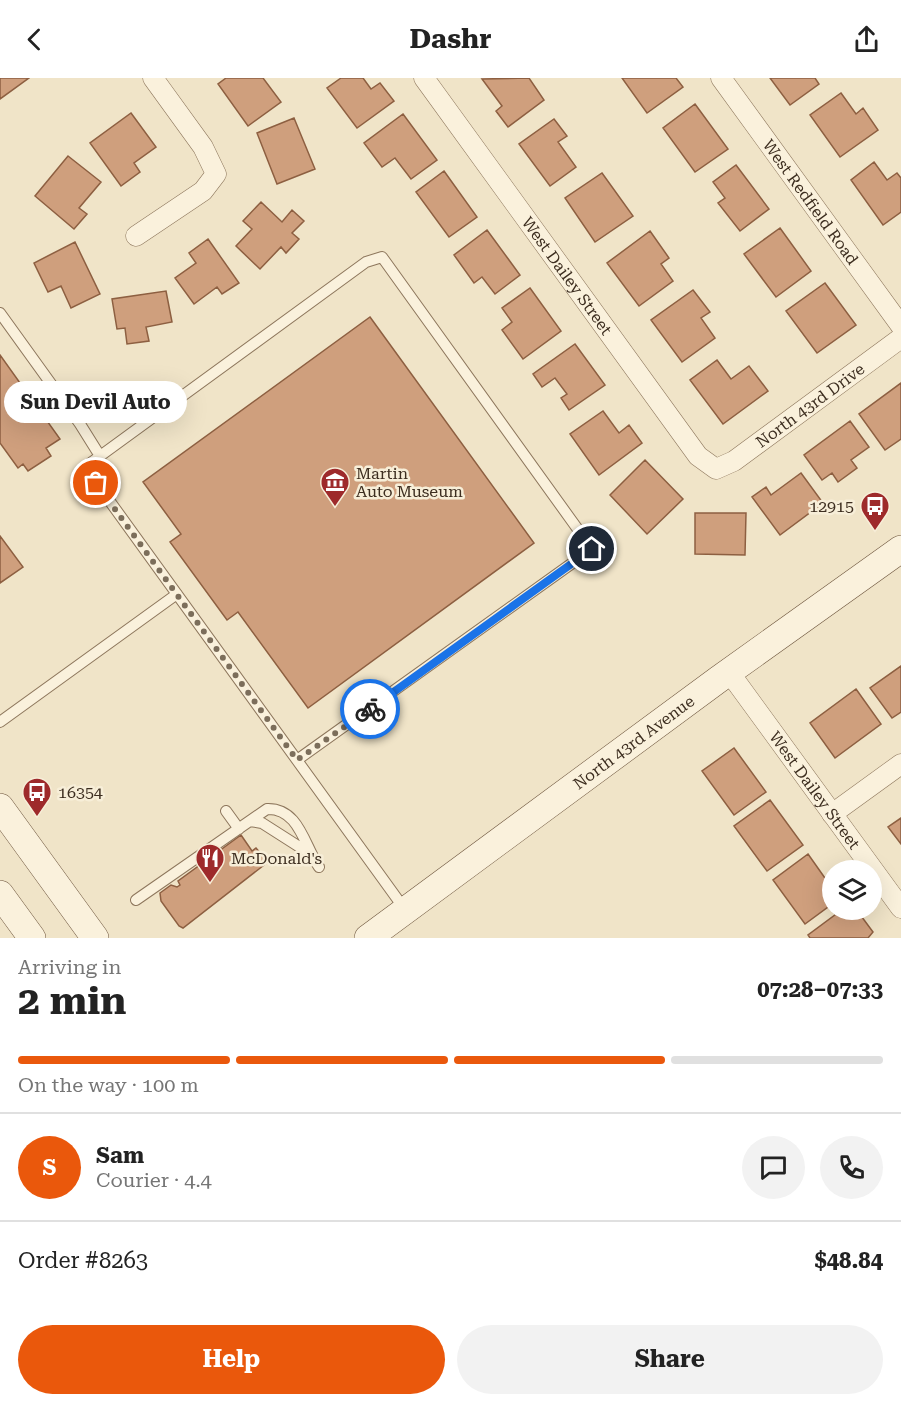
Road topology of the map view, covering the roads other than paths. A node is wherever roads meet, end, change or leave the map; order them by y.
1 (153, 78) edge
2 (424, 78) edge
3 (721, 78) edge
4 (136, 236) dead end
5 (0, 313) edge
6 (901, 326) edge
7 (901, 338) edge
8 (100, 456) junction
9 (717, 469) joint
10 (901, 549) edge
11 (177, 594) junction
12 (729, 672) junction
13 (0, 722) edge
14 (297, 760) junction
15 (901, 764) edge
16 (0, 807) edge
17 (226, 811) dead end
18 (832, 814) junction
19 (250, 821) junction
20 (239, 829) junction
21 (309, 853) junction
22 (319, 867) dead end
23 (0, 894) edge
24 (136, 900) dead end
25 (901, 908) edge
26 (406, 911) junction
27 (32, 938) edge
28 (95, 938) edge
29 (368, 938) edge

1 - 4 street
2 - 9 street, West Dailey Street
3 - 6 street, West Redfield Road
5 - 8 lane
7 - 9 street, North 43rd Drive
8 - 11 lane
8 - 14 lane
10 - 12 main road, North 43rd Avenue
11 - 13 lane
11 - 14 lane
12 - 18 street, West Dailey Street
12 - 26 main road, North 43rd Avenue
14 - 26 lane
15 - 18 street
16 - 28 main road
17 - 20 lane
18 - 25 street, West Dailey Street
19 - 20 lane
19 - 21 lane
19 - 21 lane
20 - 24 lane
21 - 22 lane
23 - 27 main road
26 - 29 main road, North 43rd Avenue

